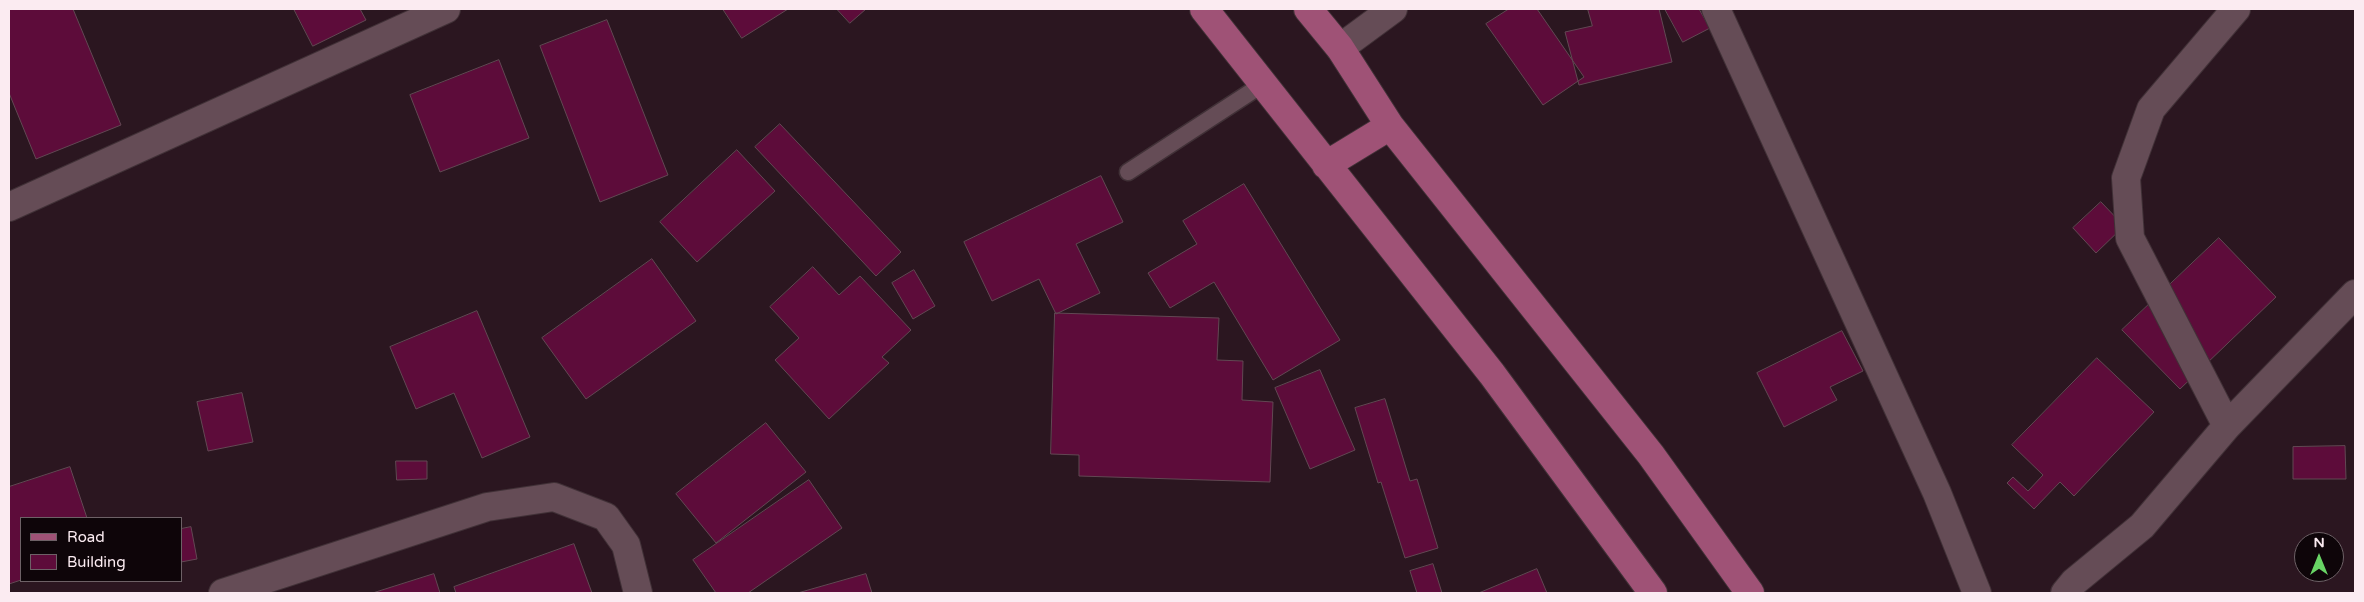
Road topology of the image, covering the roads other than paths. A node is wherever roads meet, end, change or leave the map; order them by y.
1 (446, 9) edge
2 (1204, 9) edge
3 (1308, 9) edge
4 (1392, 9) edge
5 (1716, 9) edge
6 (2236, 9) edge
7 (1340, 48) junction
8 (1263, 84) junction
9 (1390, 126) junction
10 (1326, 165) junction
11 (1128, 172) dead end
12 (9, 206) edge
13 (2355, 294) edge
14 (2227, 426) junction
15 (223, 593) edge
16 (638, 593) edge
17 (1654, 593) edge
18 (1750, 593) edge
19 (1978, 593) edge
20 (2065, 593) edge

1 - 12 street
2 - 8 main road
3 - 7 main road
4 - 7 street
5 - 19 street
6 - 14 street
7 - 9 main road
8 - 10 main road
8 - 11 lane
9 - 10 main road
9 - 18 main road
10 - 17 main road
13 - 14 street
14 - 20 street
15 - 16 street

